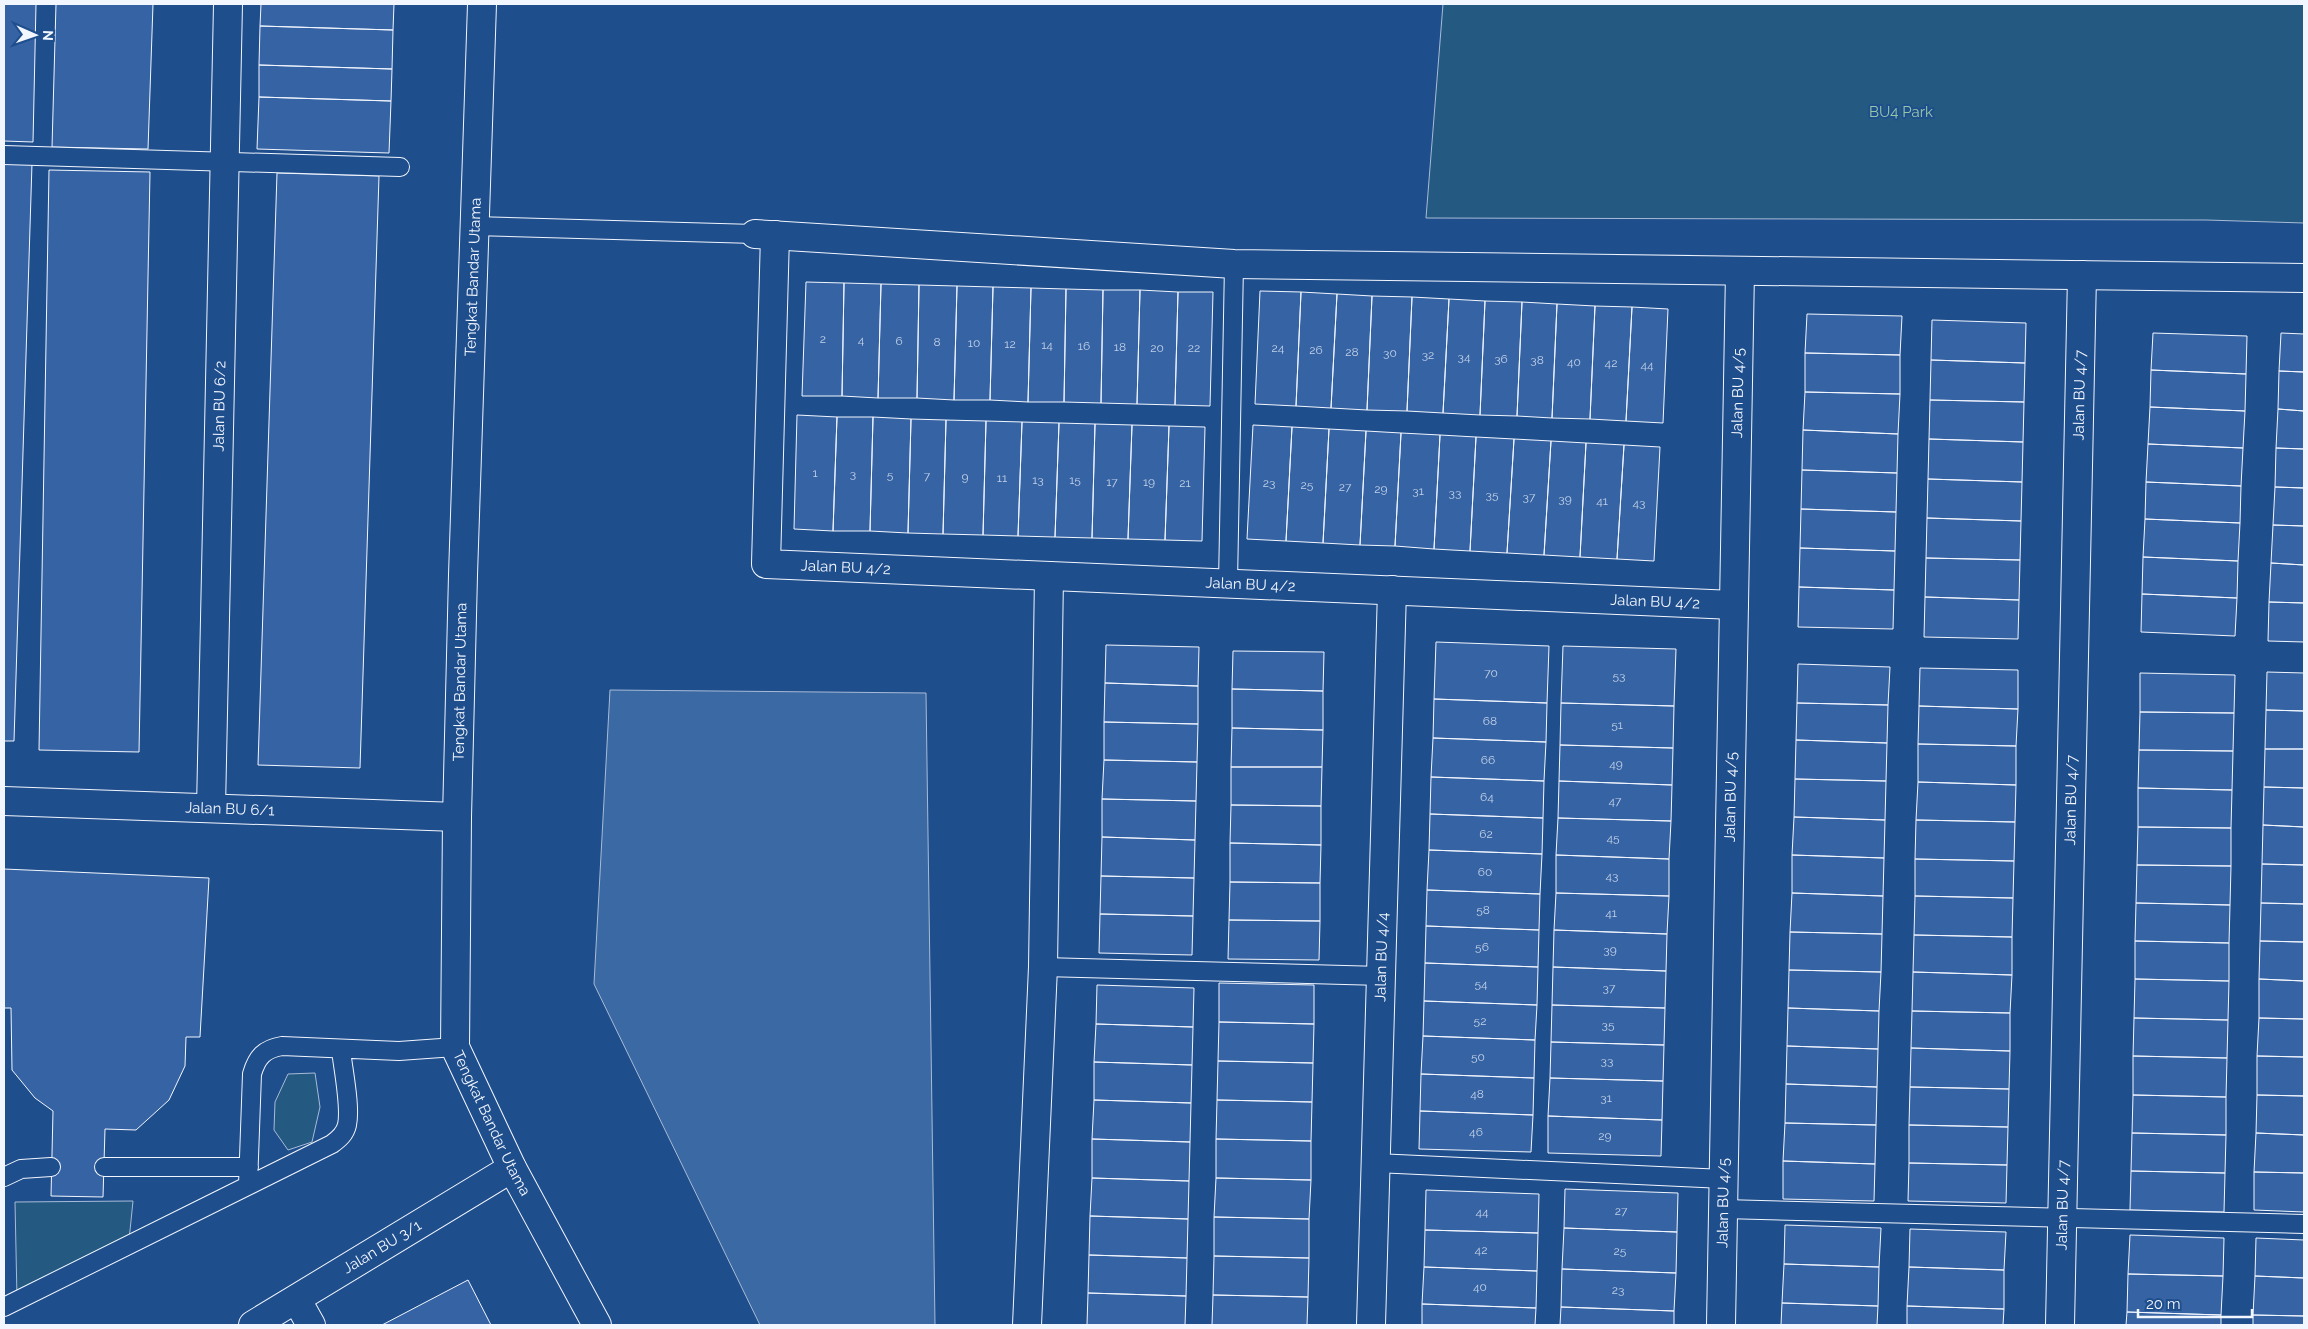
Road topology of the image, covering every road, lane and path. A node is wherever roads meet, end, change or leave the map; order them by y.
1 (228, 4) edge
2 (482, 4) edge
3 (4, 155) edge
4 (224, 161) junction
5 (400, 167) dead end
6 (474, 226) junction
7 (765, 234) junction
8 (1234, 264) junction
9 (1740, 271) junction
10 (2082, 275) junction
11 (2304, 278) edge
12 (1050, 576) junction
13 (1228, 583) junction
14 (1392, 590) junction
15 (1734, 605) junction
16 (4, 801) edge
17 (211, 808) junction
18 (457, 817) junction
19 (1043, 967) junction
20 (1382, 976) junction
21 (455, 1047) junction
22 (341, 1050) junction
23 (1376, 1162) junction
24 (104, 1166) dead end
25 (51, 1167) dead end
26 (250, 1167) junction
27 (512, 1168) junction
28 (4, 1177) edge
29 (1724, 1179) junction
30 (248, 1186) junction
31 (1723, 1209) junction
32 (2062, 1218) junction
33 (2304, 1224) edge
34 (297, 1300) junction
35 (4, 1307) edge
36 (253, 1325) edge
37 (310, 1325) edge
38 (597, 1325) edge
39 (1027, 1325) edge
40 (1371, 1325) edge
41 (1721, 1325) edge
42 (2060, 1325) edge

1 - 4 street, Jalan BU 6/2
2 - 6 street, Tengkat Bandar Utama
3 - 4 lane
4 - 5 lane
4 - 17 street, Jalan BU 6/2
6 - 7 lane
6 - 18 street, Tengkat Bandar Utama
7 - 8 street
7 - 12 street, Jalan BU 4/2
8 - 9 street
8 - 13 lane
9 - 10 street
9 - 15 street, Jalan BU 4/5
10 - 11 street
10 - 32 street, Jalan BU 4/7
12 - 13 street, Jalan BU 4/2
12 - 19 street
13 - 14 street, Jalan BU 4/2
14 - 15 street, Jalan BU 4/2
14 - 20 street, Jalan BU 4/4
15 - 29 street, Jalan BU 4/5
16 - 17 street, Jalan BU 6/1
17 - 18 street, Jalan BU 6/1
18 - 21 street, Tengkat Bandar Utama
19 - 20 lane
19 - 39 street
20 - 23 street, Jalan BU 4/4
21 - 22 lane
21 - 27 street, Tengkat Bandar Utama
22 - 26 lane
22 - 30 lane
23 - 29 lane
23 - 40 street, Jalan BU 4/4
24 - 26 lane
25 - 28 lane
26 - 30 lane
27 - 34 street, Jalan BU 3/1
27 - 38 street, Tengkat Bandar Utama
29 - 31 street, Jalan BU 4/5
30 - 35 lane
31 - 32 lane
31 - 41 street, Jalan BU 4/5
32 - 33 lane
32 - 42 street, Jalan BU 4/7
34 - 36 street, Jalan BU 3/1
34 - 37 street

